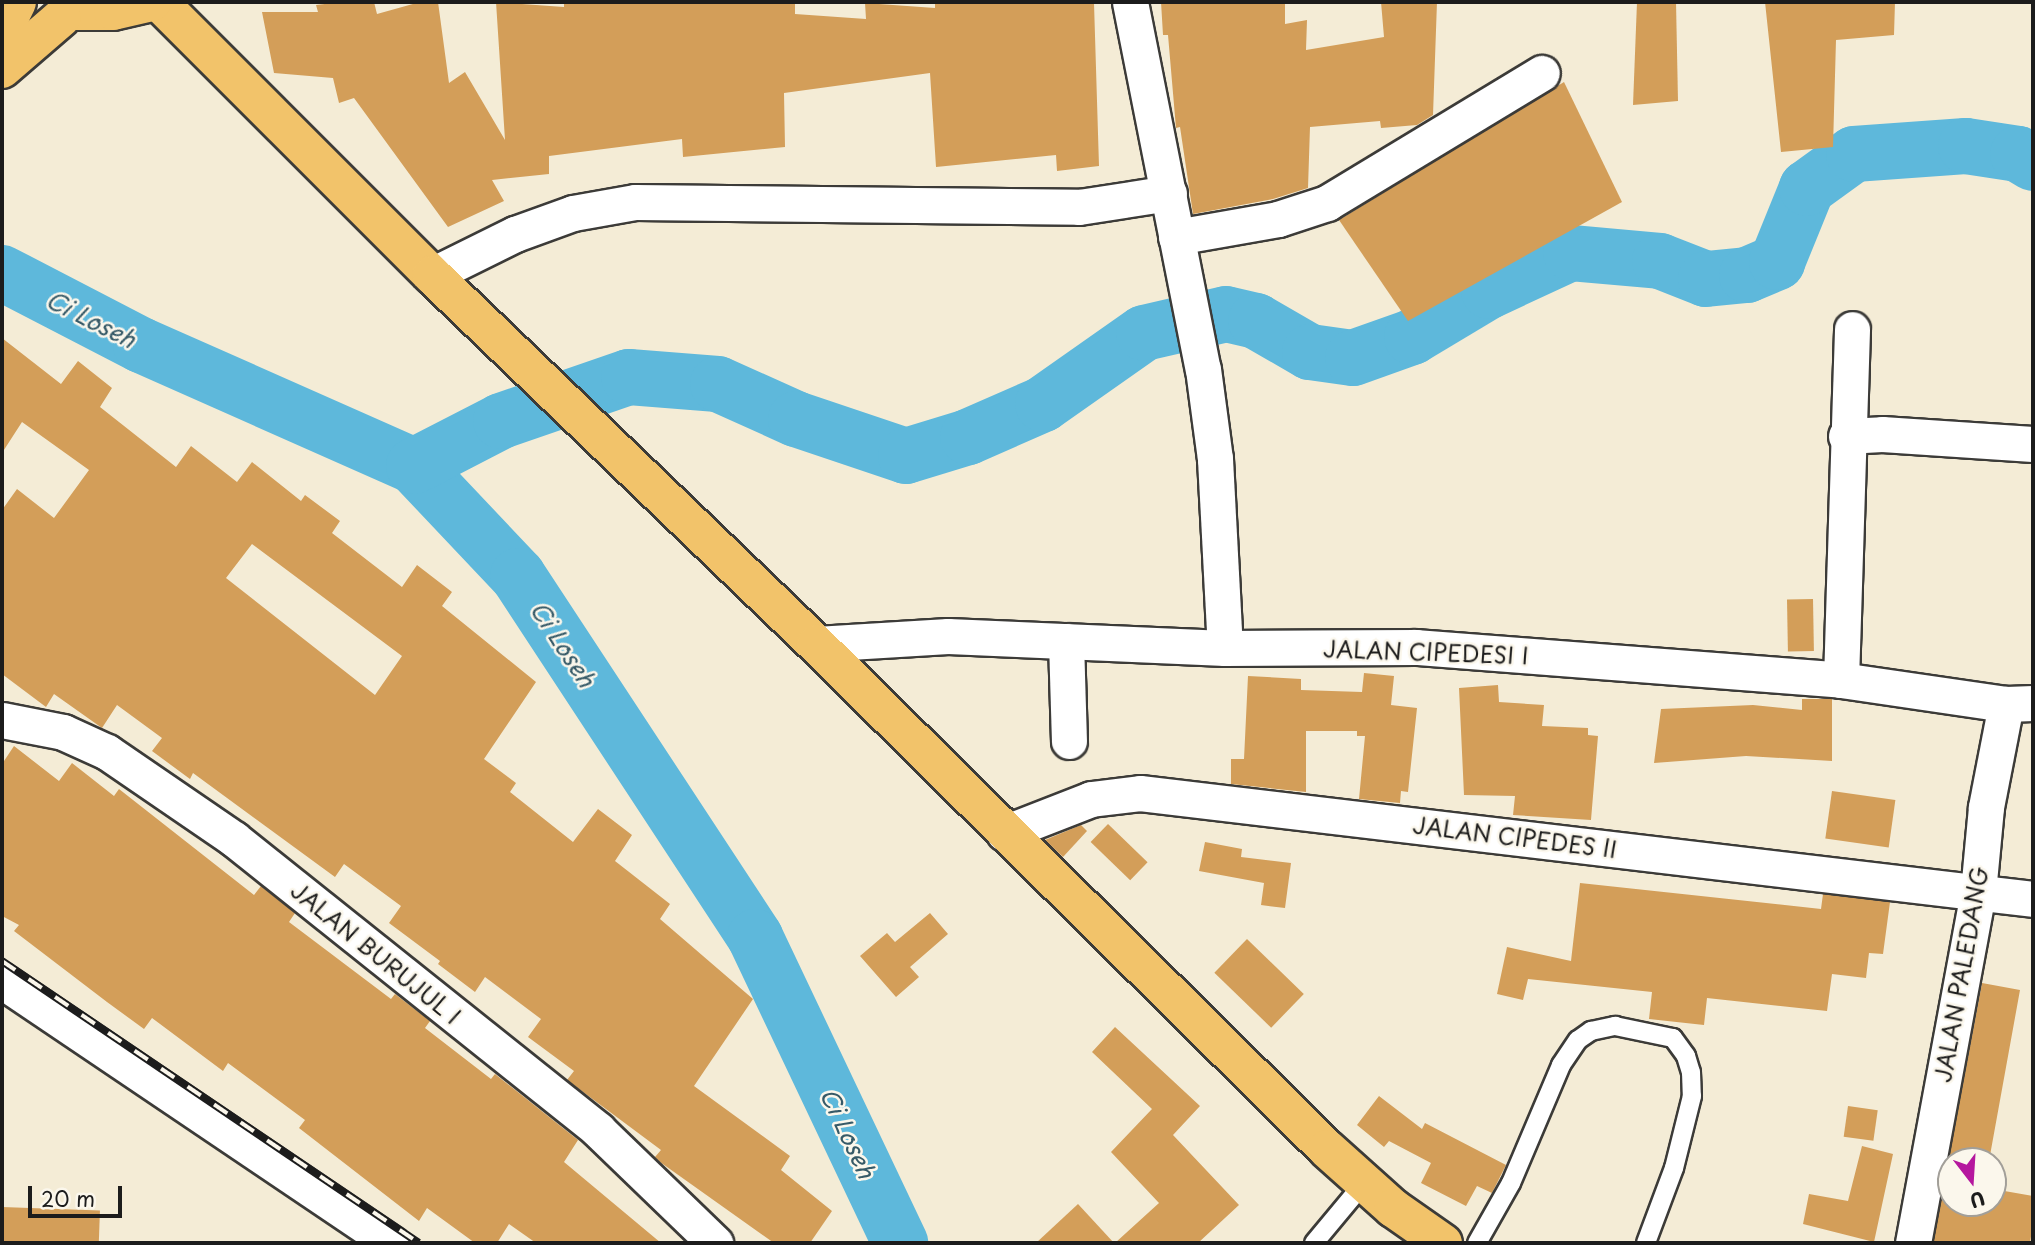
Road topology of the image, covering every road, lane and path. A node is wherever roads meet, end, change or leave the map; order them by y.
1 (17, 2) edge
2 (152, 2) edge
3 (159, 2) edge
4 (1130, 2) edge
5 (60, 8) edge
6 (2, 33) edge
7 (2, 69) edge
8 (1542, 72) dead end
9 (1169, 193) junction
10 (1176, 237) junction
11 (432, 275) junction
12 (1852, 329) dead end
13 (1846, 436) junction
14 (2033, 444) edge
15 (1066, 641) junction
16 (816, 644) junction
17 (1225, 648) junction
18 (1841, 680) junction
19 (2020, 704) edge
20 (2, 720) edge
21 (1069, 741) dead end
22 (1004, 833) junction
23 (1978, 892) junction
24 (2033, 899) edge
25 (2, 981) edge
26 (1364, 1183) junction
27 (391, 1243) edge
28 (715, 1243) edge
29 (1314, 1243) edge
30 (1443, 1243) edge
31 (1477, 1243) edge
32 (1646, 1243) edge
33 (1913, 1243) edge

1 - 6 highway
2 - 5 highway
3 - 11 highway
4 - 9 street
5 - 7 highway
8 - 10 street
9 - 10 street
9 - 11 street
10 - 17 street
11 - 16 highway
12 - 13 street
13 - 14 street
13 - 18 street
15 - 16 street, JALAN CIPEDESI I
15 - 17 street, JALAN CIPEDESI I
15 - 21 street
16 - 22 highway
17 - 18 street, JALAN CIPEDESI I
18 - 19 street, JALAN CIPEDESI I
19 - 23 street, JALAN PALEDANG
20 - 28 street, JALAN BURUJUL I
22 - 23 street, JALAN CIPEDES II
22 - 26 highway
23 - 24 street, JALAN CIPEDES II
23 - 33 street, JALAN PALEDANG
25 - 27 street
26 - 29 lane
26 - 30 highway
31 - 32 lane

